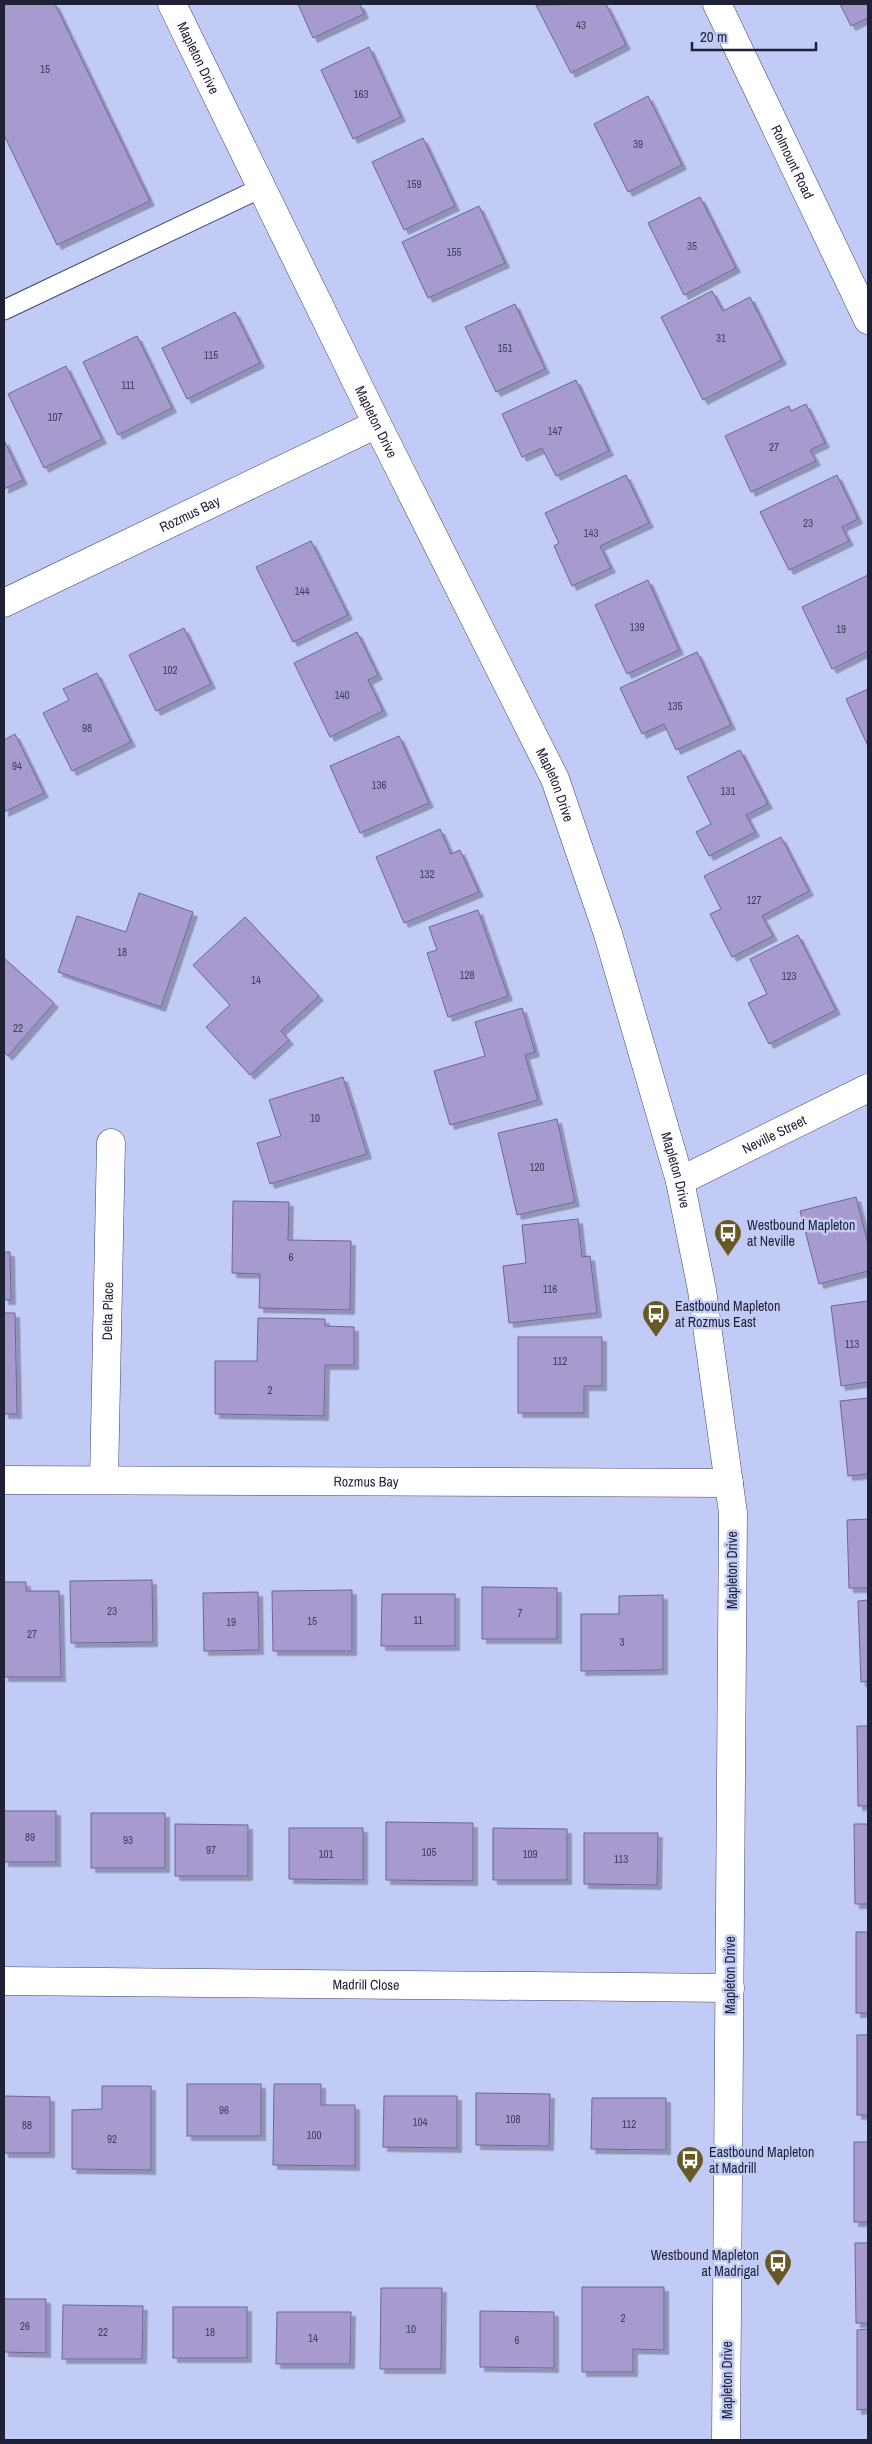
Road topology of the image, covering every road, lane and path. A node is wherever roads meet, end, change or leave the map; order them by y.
1 (172, 4) edge
2 (717, 4) edge
3 (262, 188) junction
4 (4, 310) edge
5 (868, 320) edge
6 (377, 424) junction
7 (4, 603) edge
8 (868, 1088) edge
9 (111, 1142) dead end
10 (680, 1181) junction
11 (4, 1480) edge
12 (104, 1480) junction
13 (729, 1483) junction
14 (4, 1981) edge
15 (730, 1988) junction
16 (726, 2440) edge

1 - 3 street, Mapleton Drive
2 - 5 street, Rolmount Road
3 - 4 lane
3 - 6 street, Mapleton Drive
6 - 7 street, Rozmus Bay
6 - 10 street, Mapleton Drive
8 - 10 street, Neville Street
9 - 12 street, Delta Place
10 - 13 street, Mapleton Drive
11 - 12 street, Rozmus Bay
12 - 13 street, Rozmus Bay
13 - 15 street, Mapleton Drive
14 - 15 street, Madrill Close
15 - 16 street, Mapleton Drive

